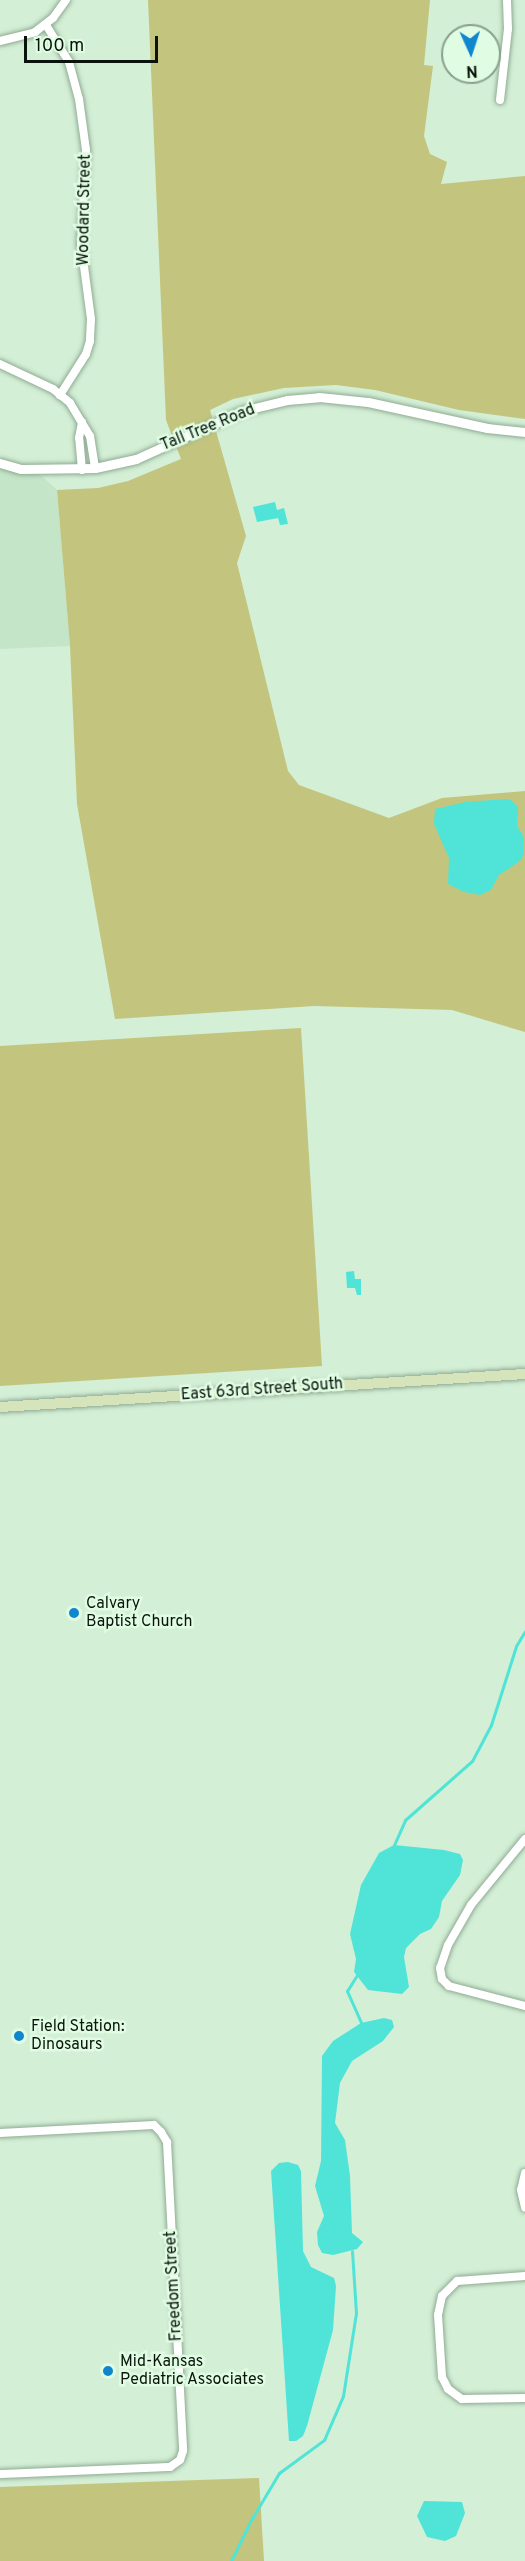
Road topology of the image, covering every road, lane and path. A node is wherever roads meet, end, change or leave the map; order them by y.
1 (66, 0) edge
2 (507, 0) edge
3 (46, 25) junction
4 (0, 42) edge
5 (500, 100) dead end
6 (0, 364) edge
7 (60, 395) junction
8 (82, 422) junction
9 (525, 432) edge
10 (0, 463) edge
11 (95, 468) junction
12 (82, 470) junction
13 (525, 1374) edge
14 (0, 1407) edge
15 (525, 1839) edge
16 (525, 2006) edge
17 (0, 2133) edge
18 (525, 2173) edge
19 (525, 2208) edge
20 (525, 2276) edge
21 (525, 2398) edge
22 (0, 2474) edge

1 - 3 street
2 - 5 street
3 - 4 street
3 - 7 street, Woodard Street
6 - 7 street
7 - 8 street
8 - 11 street
8 - 12 street
9 - 11 street, Tall Tree Road
10 - 12 street, Tall Tree Road
11 - 12 street, Tall Tree Road
13 - 14 main road, East 63rd Street South
15 - 16 street
17 - 22 street, Freedom Street
18 - 19 street
20 - 21 street

